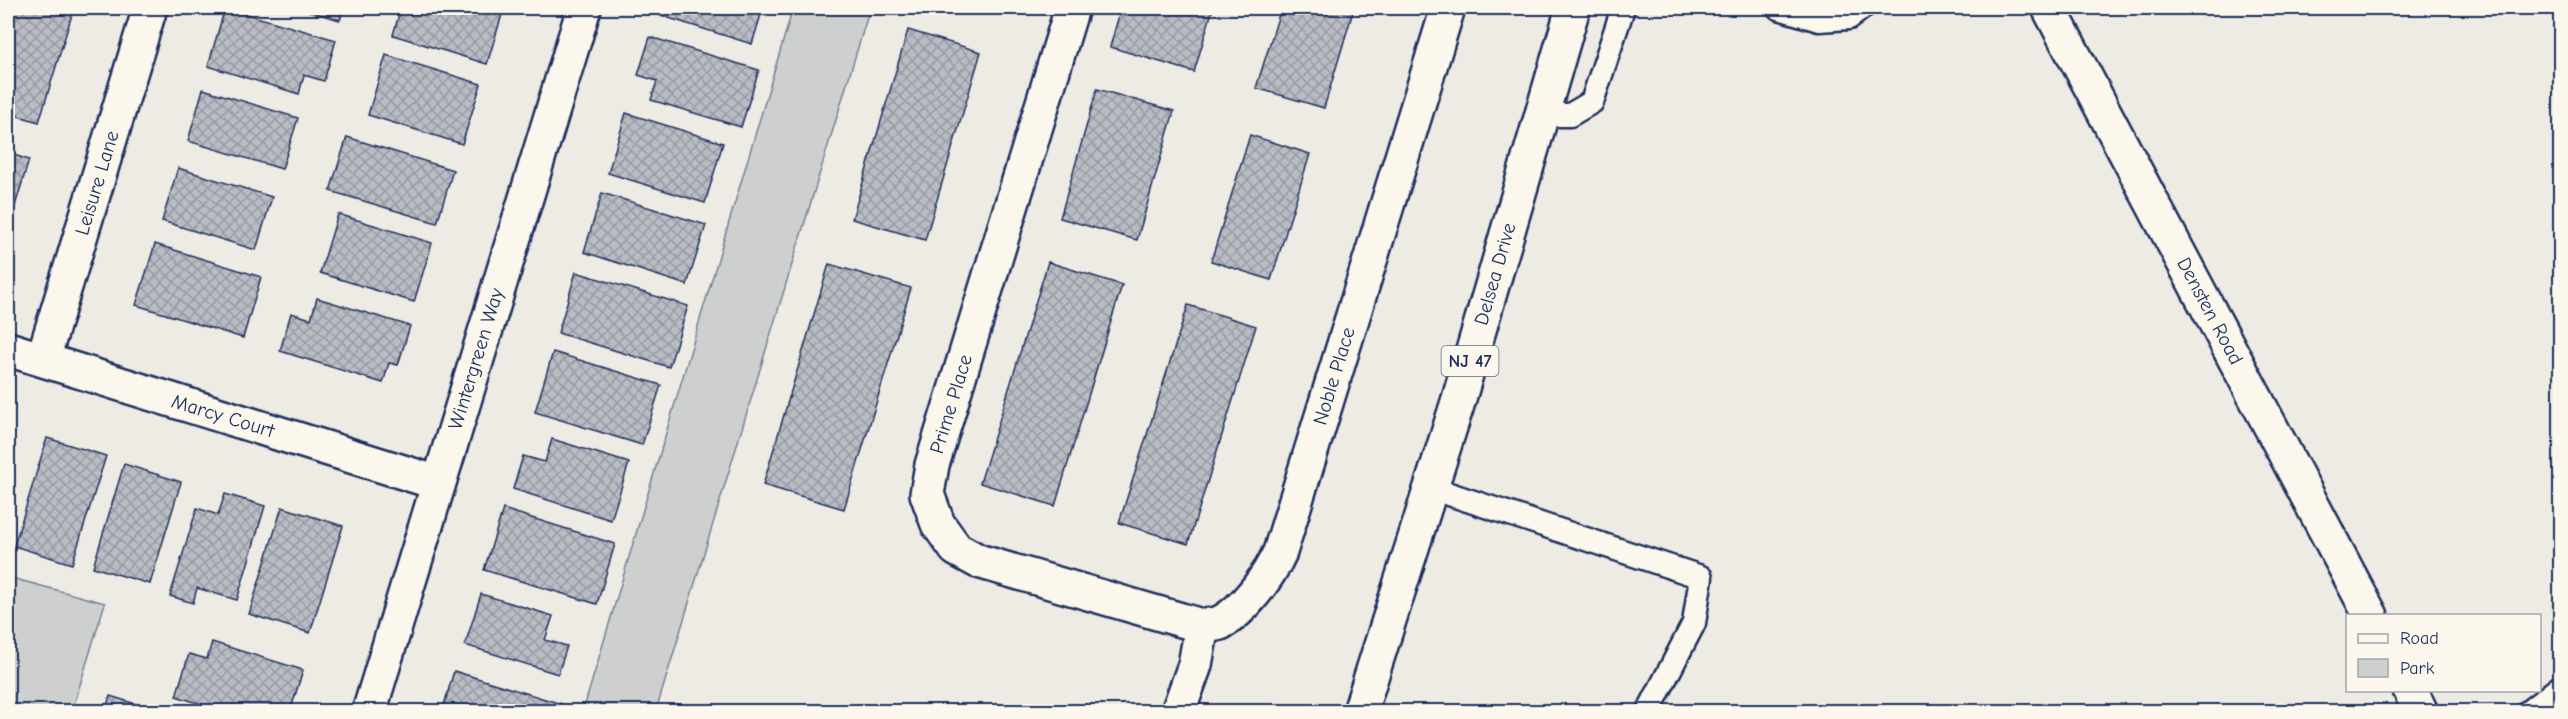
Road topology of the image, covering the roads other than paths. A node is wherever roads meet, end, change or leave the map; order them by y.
1 (150, 8) edge
2 (584, 8) edge
3 (1072, 8) edge
4 (1448, 8) edge
5 (1573, 8) edge
6 (1623, 8) edge
7 (1779, 8) edge
8 (1862, 8) edge
9 (2049, 8) edge
10 (1542, 115) junction
11 (8, 349) edge
12 (43, 359) junction
13 (438, 483) junction
14 (1431, 488) junction
15 (2370, 614) edge
16 (1202, 626) junction
17 (2560, 687) edge
18 (2411, 692) edge
19 (369, 711) edge
20 (1178, 711) edge
21 (1360, 711) edge
22 (1648, 711) edge
23 (2421, 711) edge
24 (2528, 711) edge

1 - 12 street, Leisure Lane
2 - 13 street, Wintergreen Way
3 - 16 street, Prime Place
4 - 16 street, Noble Place
5 - 10 street, Delsea Drive / NJ 47
6 - 10 lane
7 - 8 lane
9 - 15 street, Densten Road
10 - 14 street, Delsea Drive / NJ 47
11 - 12 street, Marcy Court
12 - 13 street, Marcy Court
13 - 19 street, Wintergreen Way
14 - 21 street, Delsea Drive / NJ 47
14 - 22 lane
16 - 20 street
17 - 24 lane
18 - 23 street

